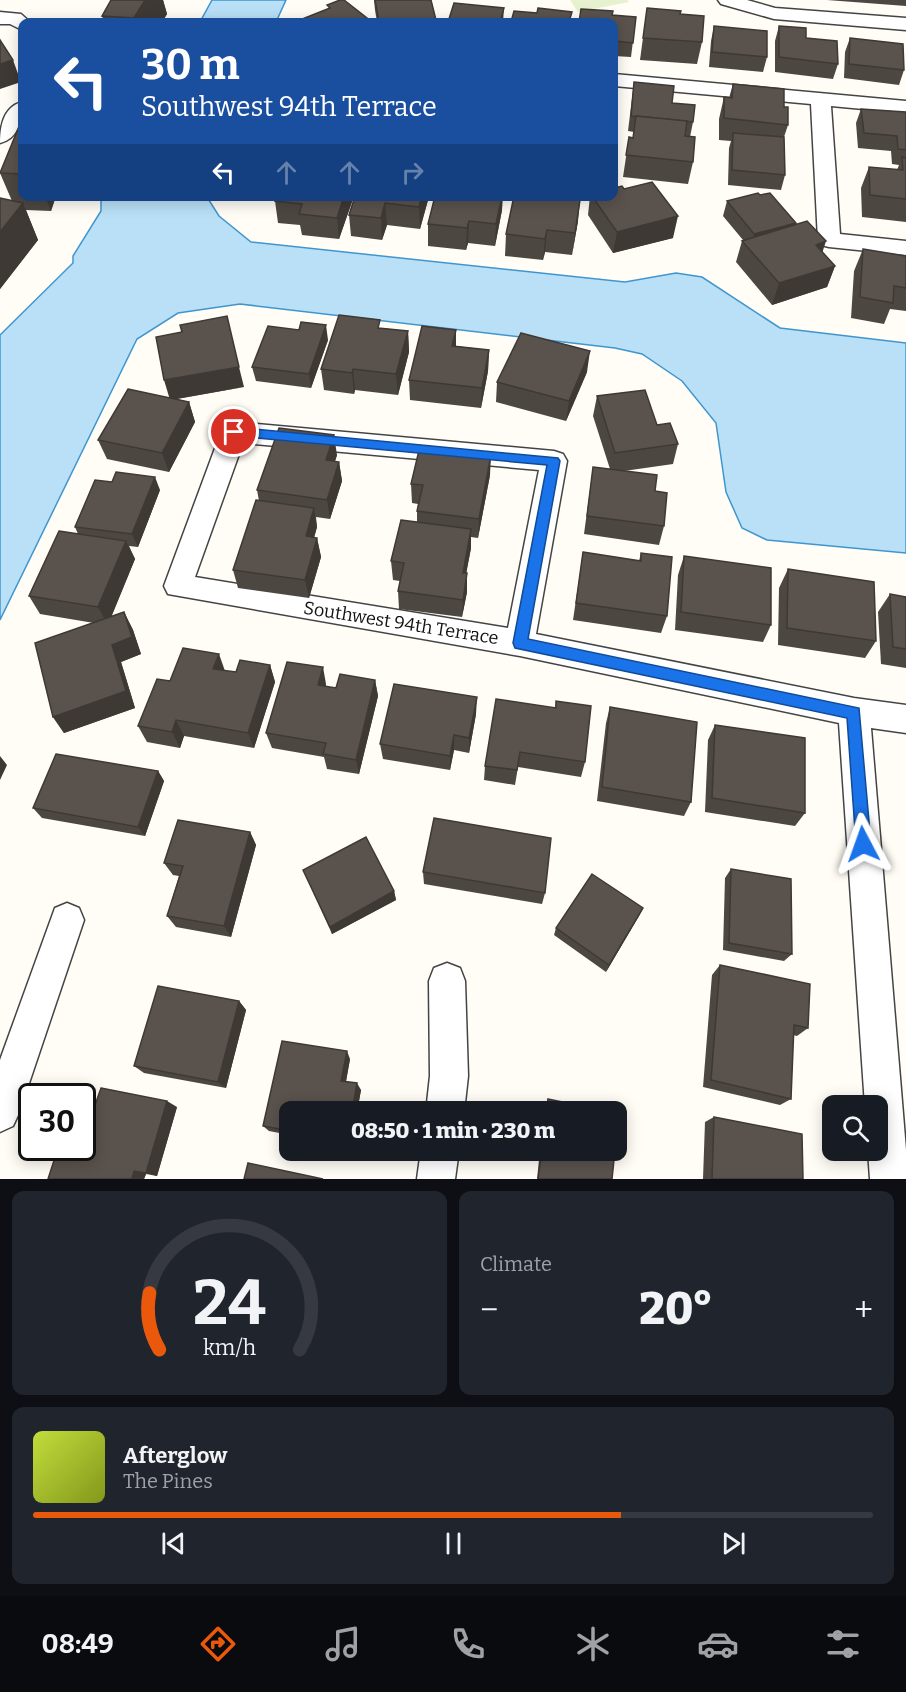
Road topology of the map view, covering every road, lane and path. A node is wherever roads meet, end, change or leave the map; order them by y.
1 (727, 0) edge
2 (906, 24) edge
3 (618, 80) edge
4 (821, 99) junction
5 (906, 107) edge
6 (18, 113) edge
7 (0, 137) edge
8 (906, 248) edge
9 (520, 643) junction
10 (854, 712) junction
11 (906, 719) edge
12 (67, 920) dead end
13 (447, 981) dead end
14 (446, 1101) edge
15 (0, 1113) edge
16 (438, 1161) edge
17 (436, 1179) edge
18 (889, 1179) edge

1 - 2 street
3 - 4 street
4 - 5 street
4 - 8 street
6 - 7 street
9 - 9 street, Southwest 94th Terrace
9 - 10 street, Southwest 94th Terrace
10 - 11 street, Southwest 94th Terrace
10 - 18 street
12 - 15 street
13 - 14 street
16 - 17 street

